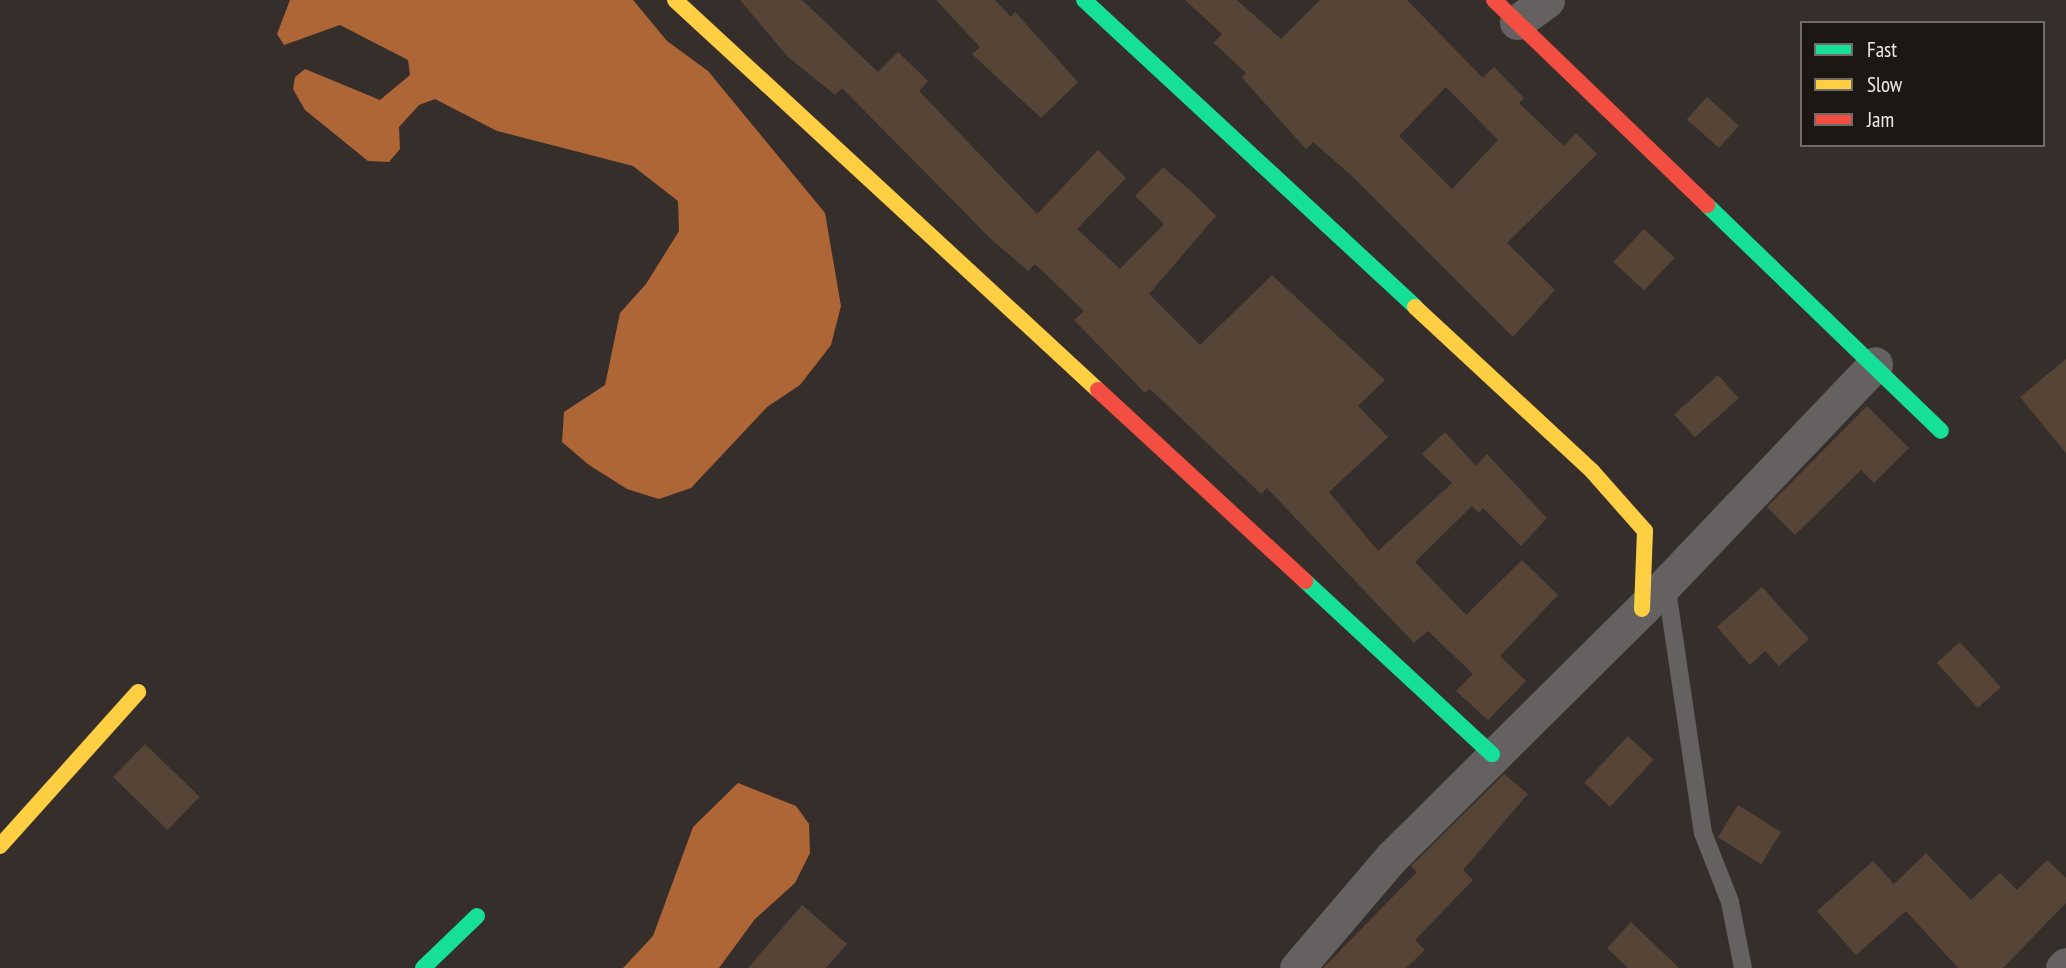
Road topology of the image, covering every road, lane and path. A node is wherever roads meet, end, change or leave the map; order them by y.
1 (675, 0) edge
2 (1084, 0) edge
3 (1546, 0) edge
4 (1506, 11) edge
5 (1875, 364) junction
6 (1941, 431) dead end
7 (1666, 583) junction
8 (1643, 609) junction
9 (138, 692) dead end
10 (1492, 754) junction
11 (0, 846) edge
12 (477, 916) dead end
13 (423, 968) edge
14 (1297, 968) edge
15 (1743, 968) edge

1 - 10 street
2 - 8 street
3 - 4 street
4 - 5 street
5 - 6 street
5 - 7 street
7 - 8 street
7 - 15 lane
8 - 10 street
9 - 11 street
10 - 14 street
12 - 13 street

